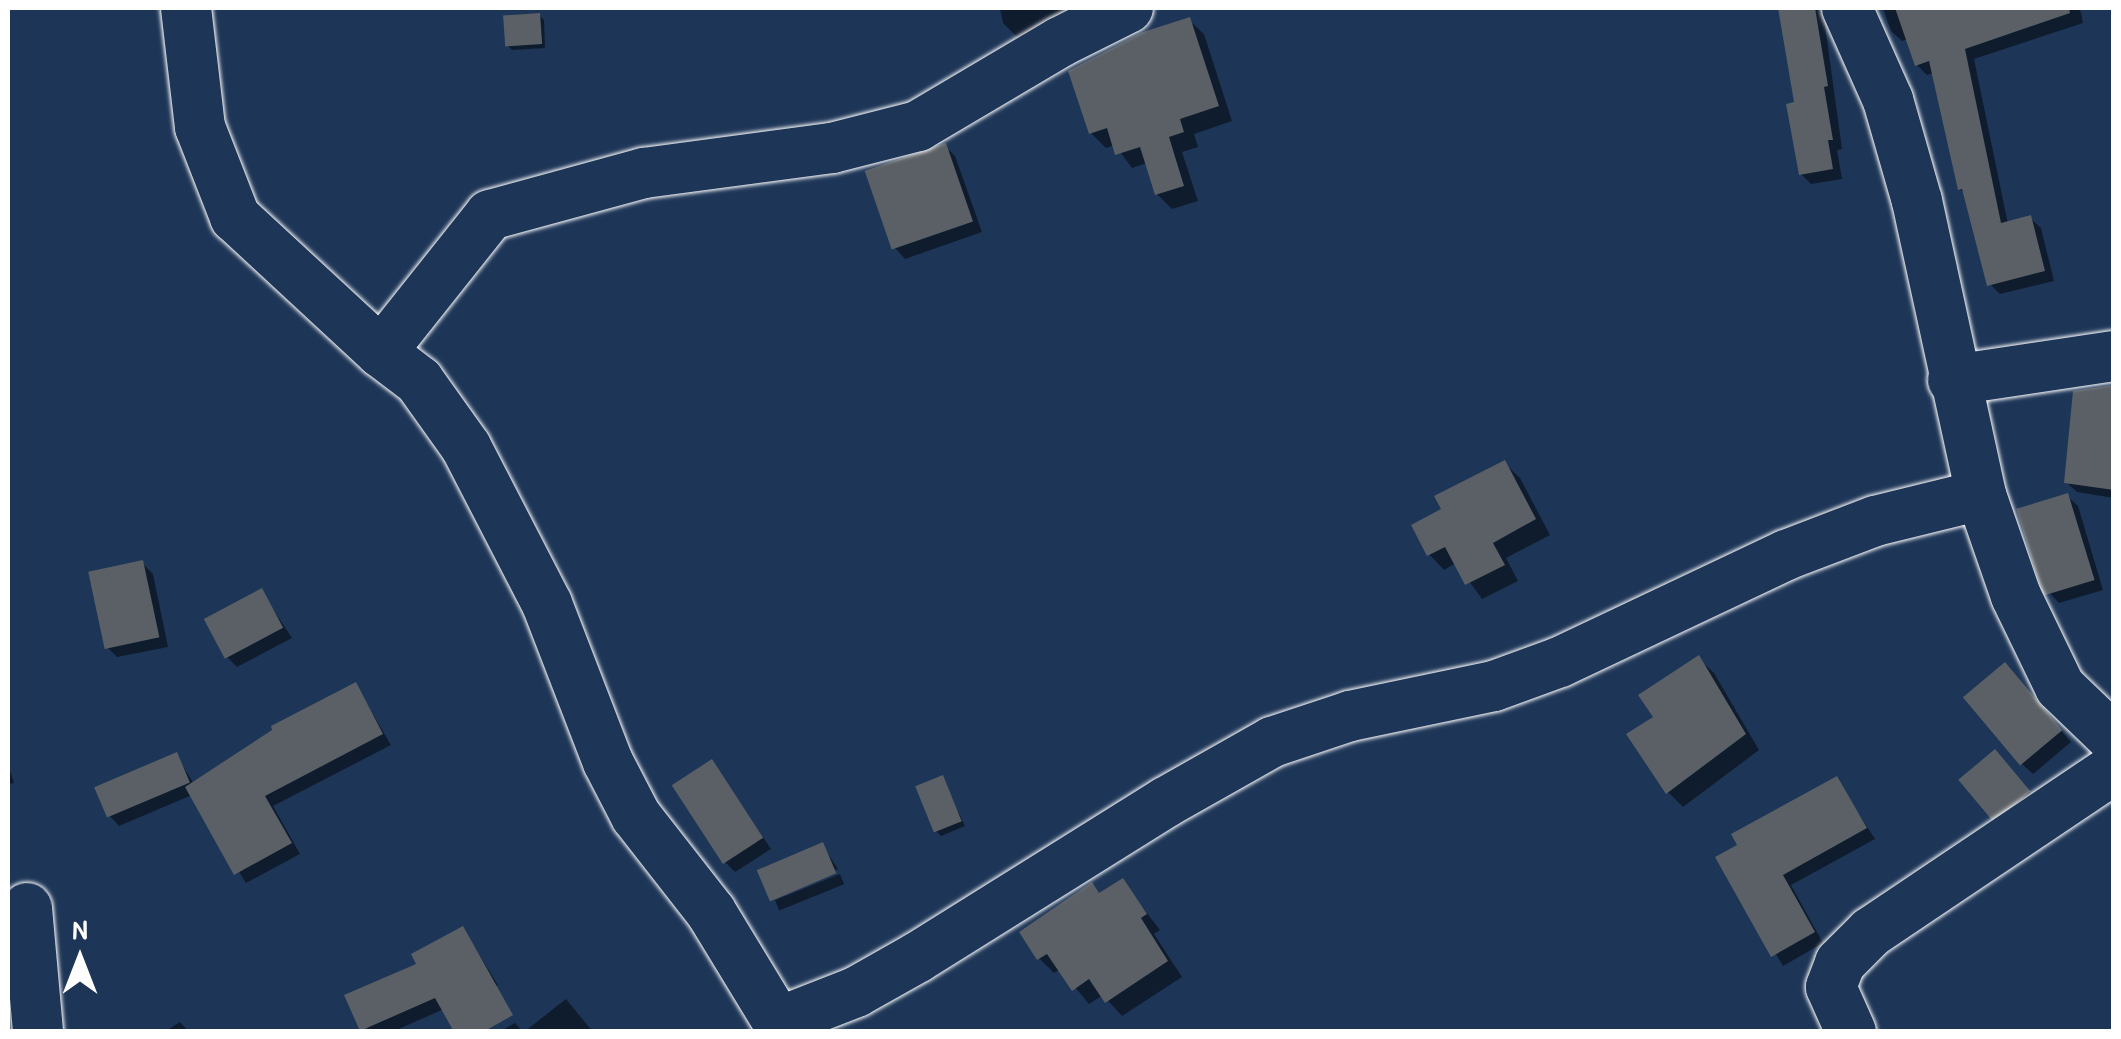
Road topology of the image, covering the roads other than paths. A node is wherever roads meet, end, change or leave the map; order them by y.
1 (186, 8) edge
2 (1128, 8) edge
3 (1847, 8) edge
4 (381, 352) junction
5 (2114, 356) edge
6 (1953, 380) junction
7 (1982, 495) junction
8 (2114, 739) edge
9 (2114, 769) edge
10 (27, 908) dead end
11 (782, 1027) edge
12 (38, 1032) edge
13 (1851, 1032) edge

1 - 4 street
2 - 4 street
3 - 6 street
4 - 11 street
5 - 6 street
6 - 7 street
7 - 8 street
7 - 11 street
9 - 13 street
10 - 12 street

